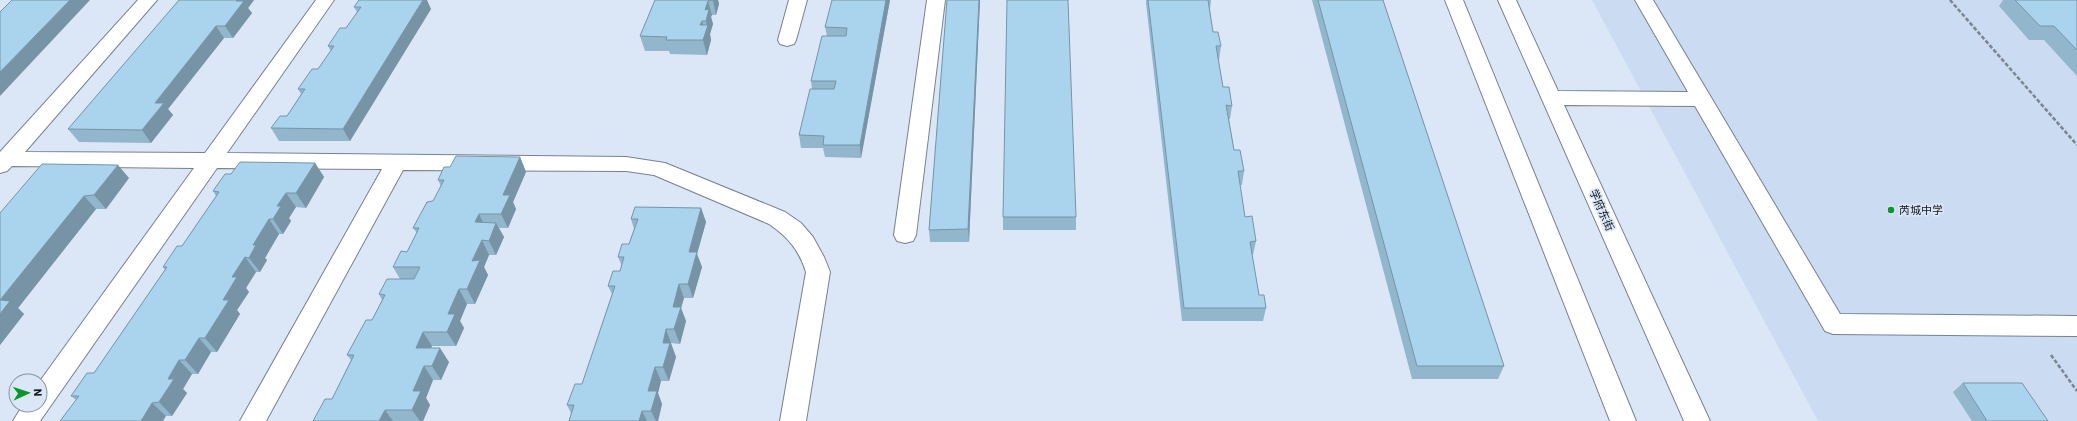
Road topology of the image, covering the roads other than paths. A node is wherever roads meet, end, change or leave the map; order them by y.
1 (148, 0) edge
2 (325, 0) edge
3 (798, 0) edge
4 (936, 0) edge
5 (1454, 0) edge
6 (1507, 0) edge
7 (1644, 0) edge
8 (787, 40) dead end
9 (1551, 98) junction
10 (1702, 99) junction
11 (2, 161) edge
12 (211, 161) junction
13 (397, 162) junction
14 (905, 235) dead end
15 (2077, 326) edge
16 (48, 390) edge
17 (254, 421) edge
18 (792, 421) edge
19 (1623, 421) edge
20 (1697, 421) edge

1 - 11 street
2 - 12 street
3 - 8 street
4 - 14 street
5 - 19 street
6 - 9 street, 学府东街
7 - 10 street
9 - 10 street
9 - 20 street, 学府东街
10 - 15 street
11 - 12 street
12 - 13 street
12 - 16 street
13 - 17 street
13 - 18 street

